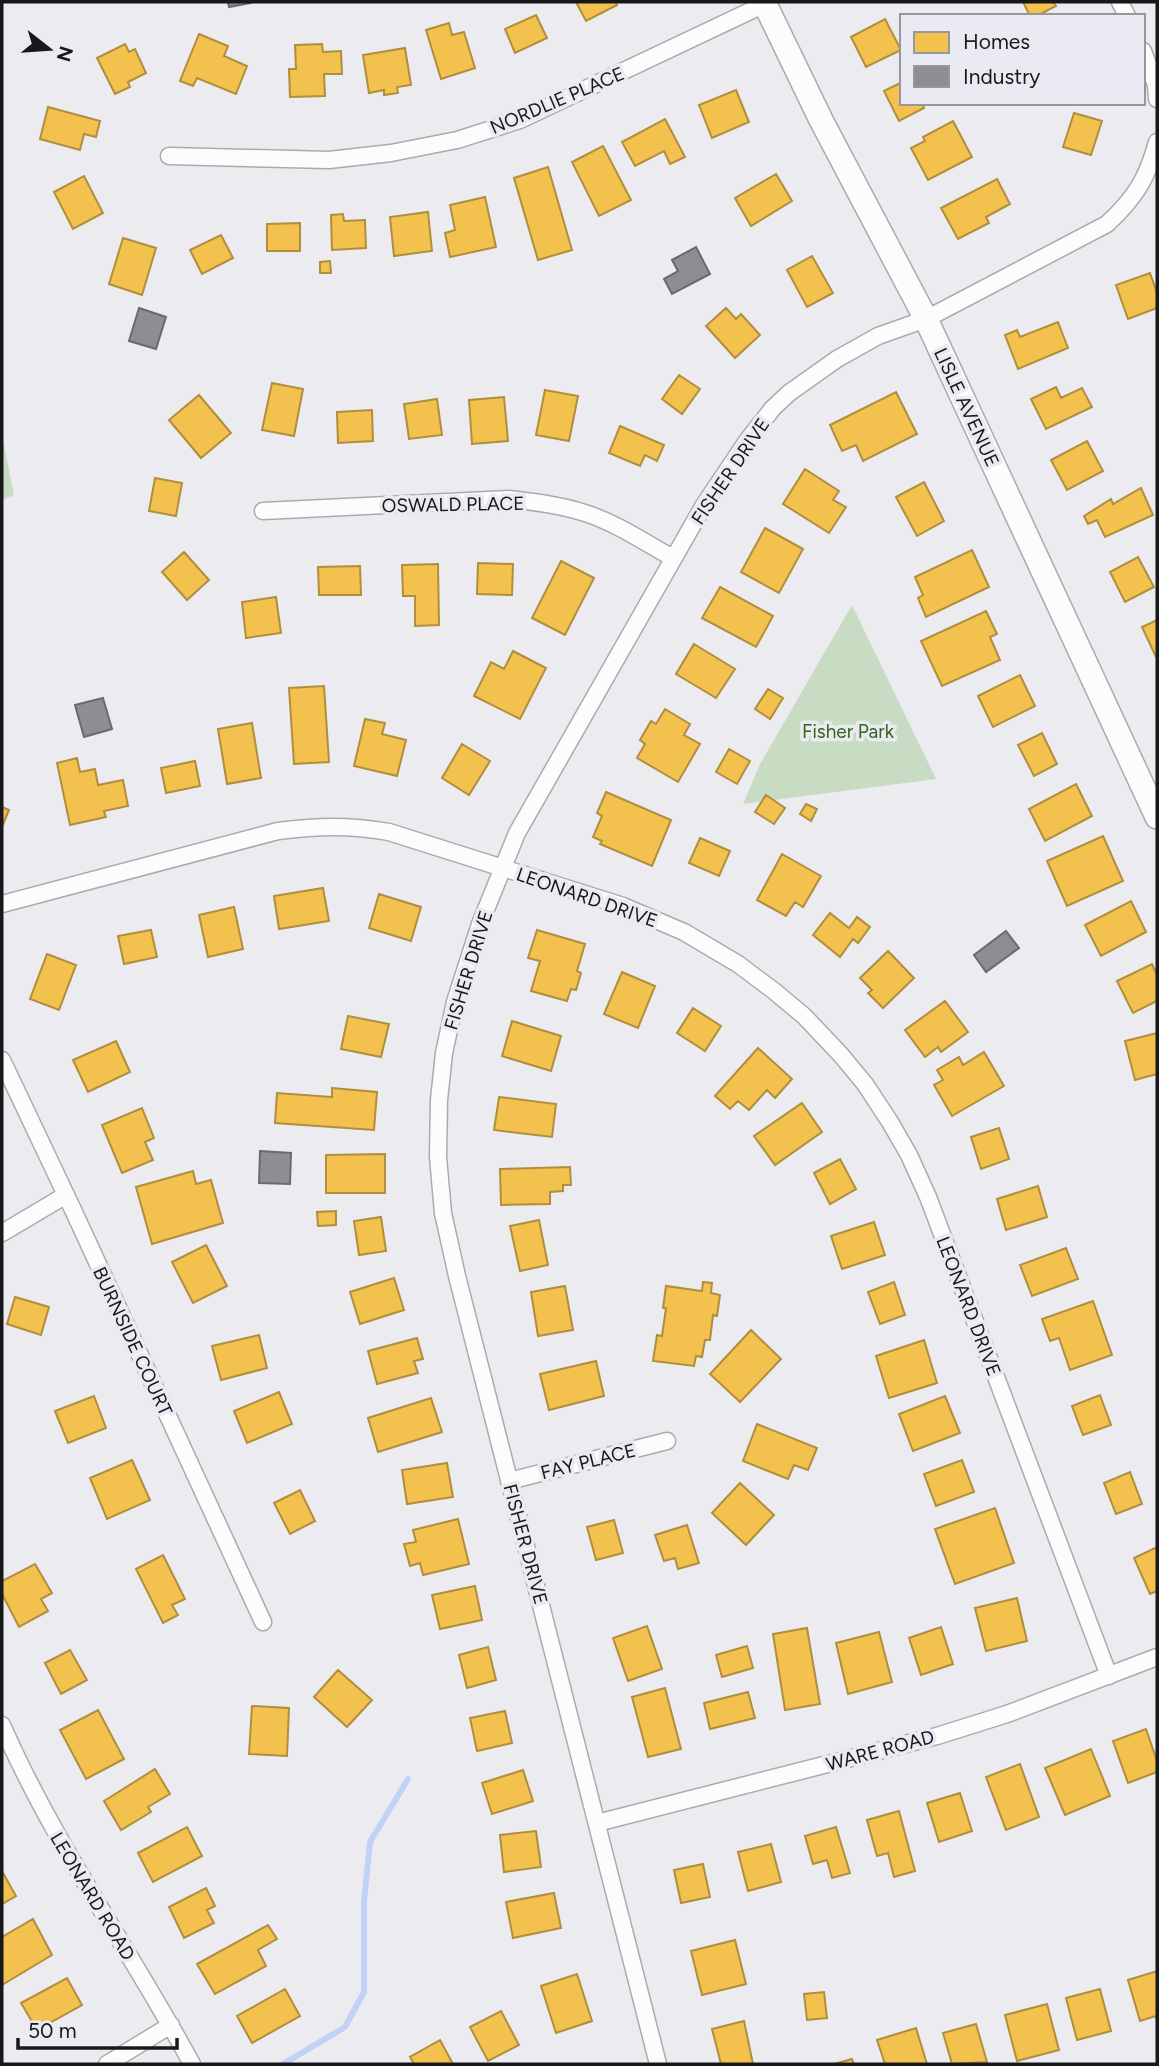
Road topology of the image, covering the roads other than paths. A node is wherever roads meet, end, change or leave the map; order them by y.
1 (765, 3) edge
2 (1145, 56) edge
3 (1157, 99) edge
4 (1157, 142) edge
5 (169, 156) dead end
6 (1154, 165) edge
7 (926, 319) junction
8 (263, 511) dead end
9 (673, 558) junction
10 (1157, 817) edge
11 (501, 868) junction
12 (2, 904) edge
13 (2, 1060) edge
14 (66, 1195) junction
15 (2, 1233) edge
16 (667, 1441) dead end
17 (509, 1480) junction
18 (263, 1622) dead end
19 (1157, 1657) edge
20 (1109, 1676) junction
21 (2, 1724) edge
22 (597, 1823) junction
23 (171, 2025) junction
24 (107, 2064) edge
25 (192, 2064) edge
26 (659, 2064) edge

1 - 5 street, NORDLIE PLACE
1 - 7 street, LISLE AVENUE
2 - 3 street
4 - 6 street, FISHER DRIVE
6 - 7 street, FISHER DRIVE
7 - 9 street, FISHER DRIVE
7 - 10 street, LISLE AVENUE
8 - 9 street, OSWALD PLACE
9 - 11 street, FISHER DRIVE
11 - 12 street, LEONARD DRIVE
11 - 17 street, FISHER DRIVE
11 - 20 street, LEONARD DRIVE
13 - 14 street, BURNSIDE COURT
14 - 15 street
14 - 18 street, BURNSIDE COURT
16 - 17 street, FAY PLACE
17 - 22 street, FISHER DRIVE
19 - 20 street, WARE ROAD
20 - 22 street, WARE ROAD
21 - 23 street, LEONARD ROAD
22 - 26 street, FISHER DRIVE
23 - 24 street
23 - 25 street, LEONARD ROAD

